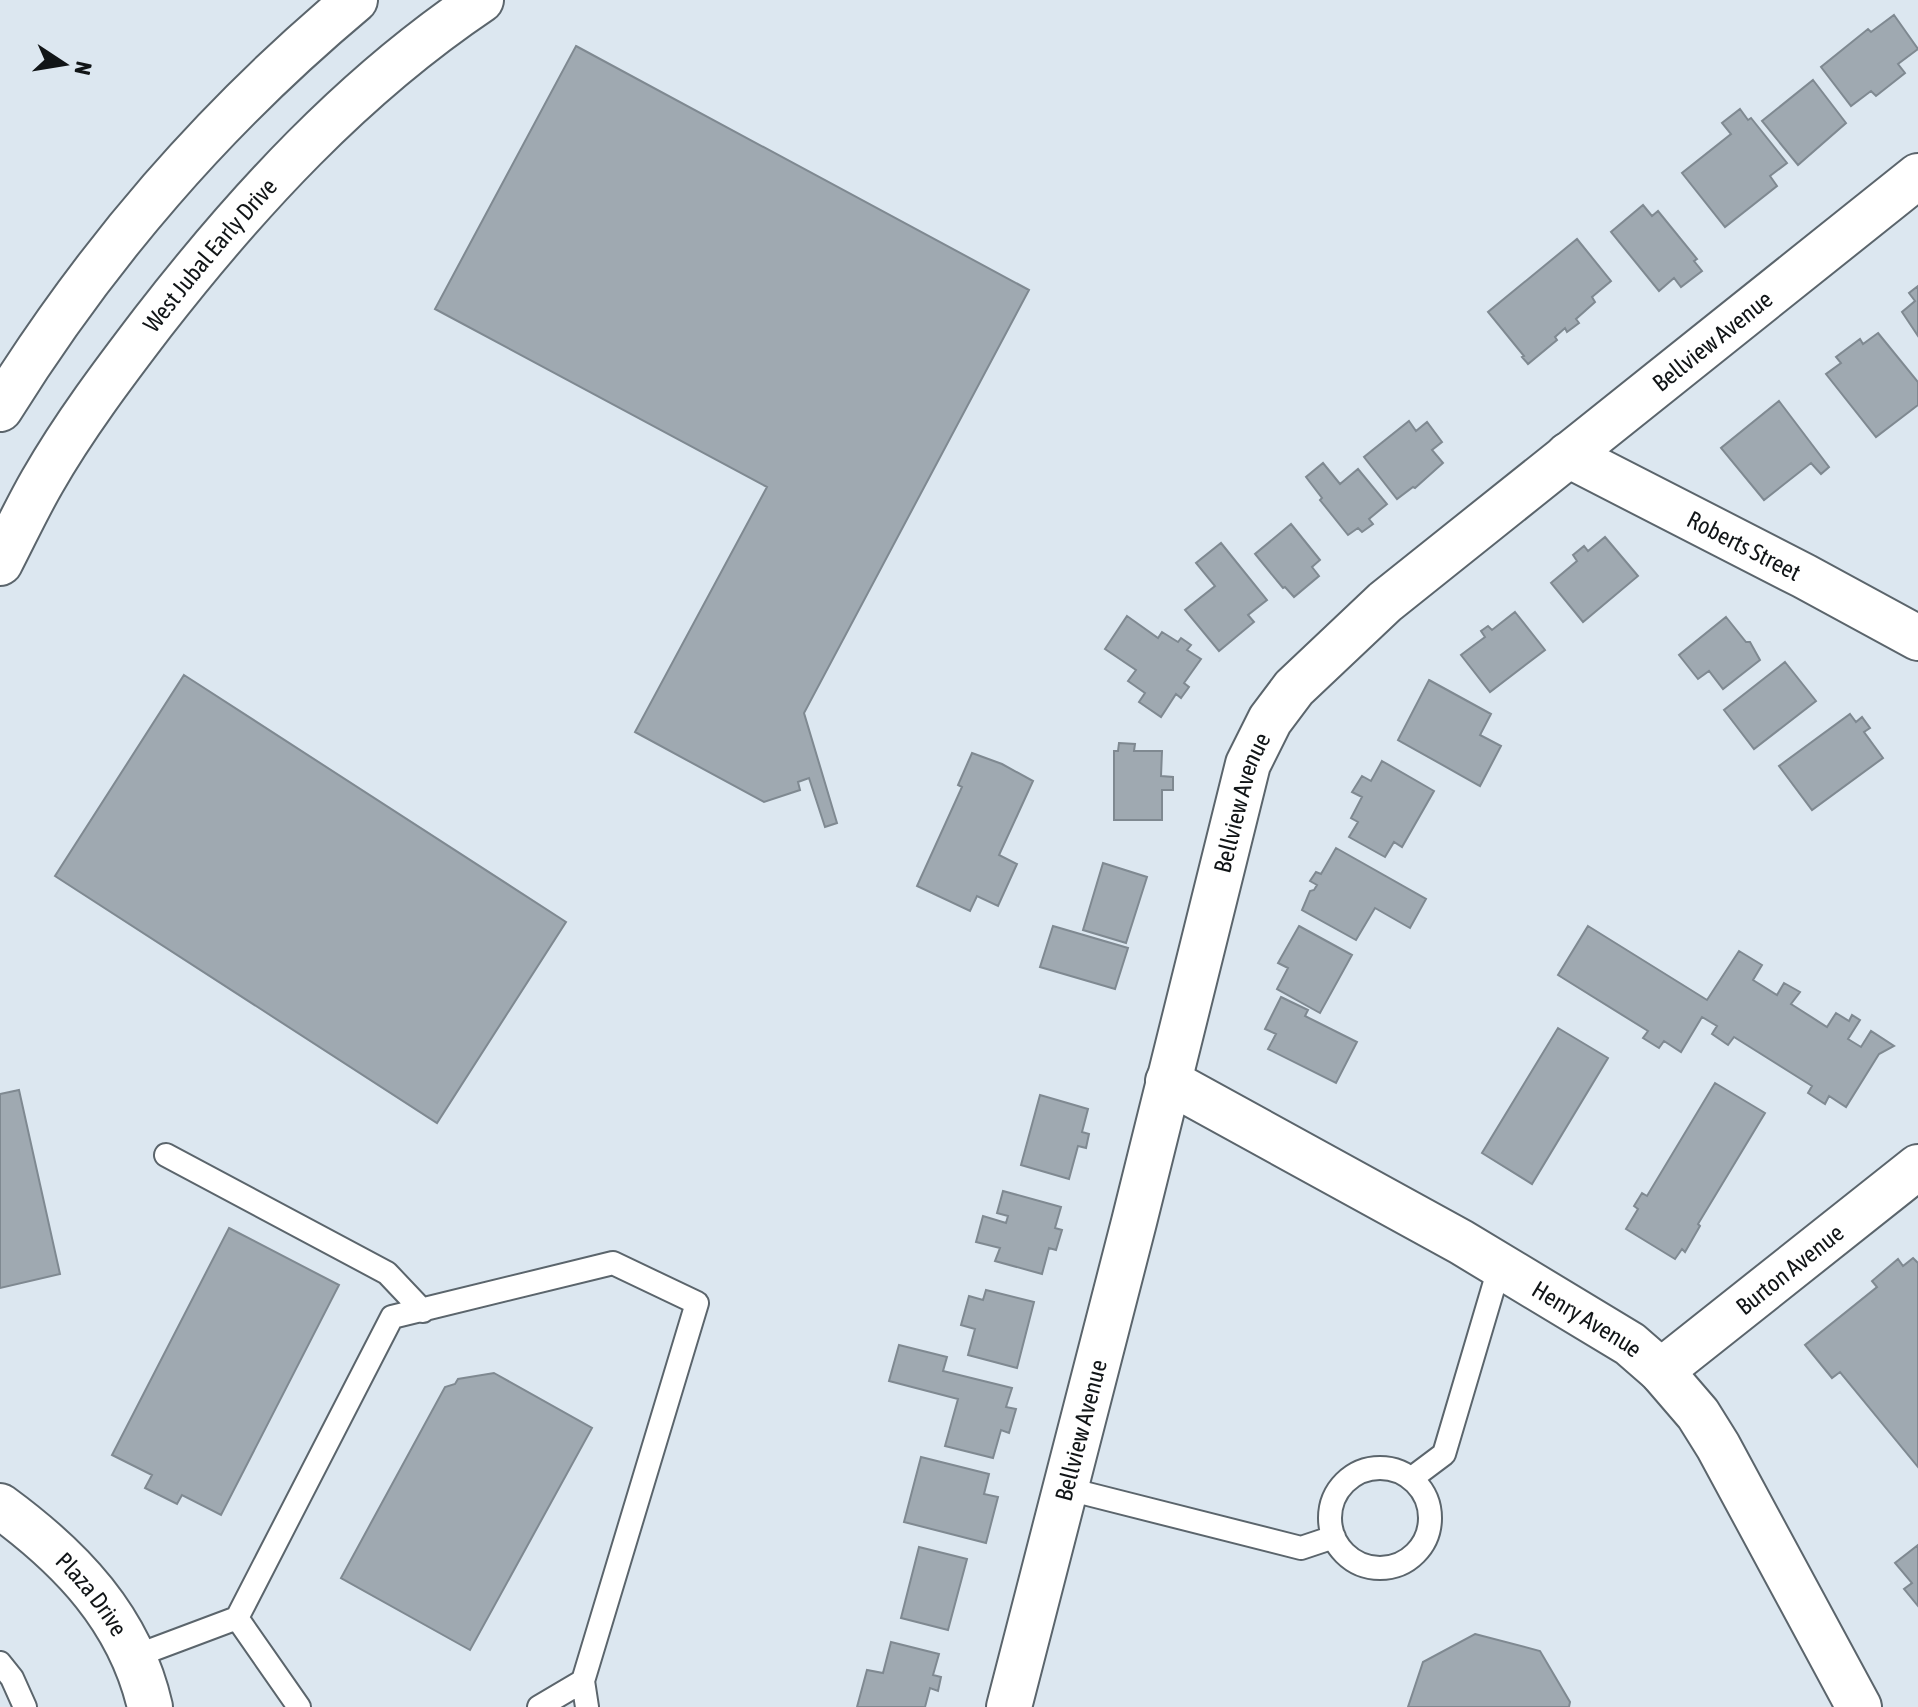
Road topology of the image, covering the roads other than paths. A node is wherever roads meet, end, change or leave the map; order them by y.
1 (355, 0) edge
2 (481, 0) edge
3 (1918, 176) edge
4 (0, 409) edge
5 (1568, 455) junction
6 (0, 563) edge
7 (1918, 638) edge
8 (1168, 1081) junction
9 (166, 1155) dead end
10 (1918, 1167) edge
11 (1500, 1265) junction
12 (423, 1311) junction
13 (1661, 1371) junction
14 (1412, 1478) junction
15 (1064, 1488) junction
16 (0, 1506) edge
17 (1334, 1537) junction
18 (237, 1618) junction
19 (133, 1657) junction
20 (0, 1663) edge
21 (583, 1681) junction
22 (25, 1707) edge
23 (150, 1707) edge
24 (299, 1707) edge
25 (539, 1707) edge
26 (587, 1707) edge
27 (1009, 1707) edge
28 (1859, 1707) edge

1 - 4 street
2 - 6 street, West Jubal Early Drive
3 - 5 street, Bellview Avenue
5 - 7 street, Roberts Street
5 - 8 street, Bellview Avenue
8 - 11 street, Henry Avenue
8 - 15 street, Bellview Avenue
9 - 12 lane
10 - 13 street, Burton Avenue
11 - 13 street, Henry Avenue
11 - 14 lane
12 - 18 lane
12 - 21 lane
13 - 28 street, Henry Avenue
14 - 17 lane
14 - 17 lane
15 - 17 lane
15 - 27 street, Bellview Avenue
16 - 19 street, Plaza Drive
18 - 19 lane
18 - 24 lane
19 - 23 street, Plaza Drive
20 - 22 lane
21 - 25 lane
21 - 26 lane

